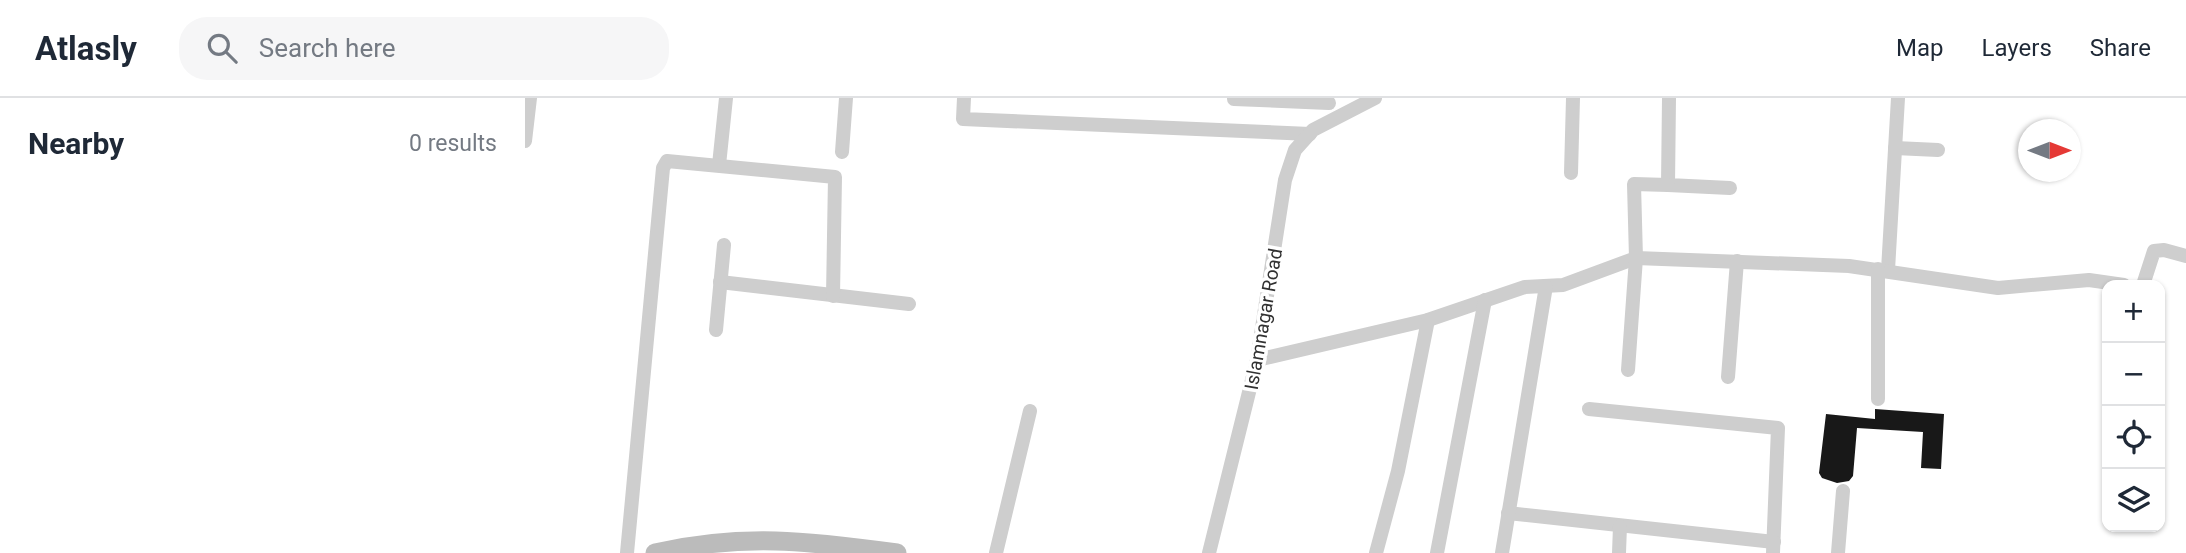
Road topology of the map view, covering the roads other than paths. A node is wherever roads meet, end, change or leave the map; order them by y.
1 (726, 98) edge
2 (846, 98) edge
3 (964, 98) edge
4 (1375, 98) edge
5 (1573, 98) edge
6 (1669, 98) edge
7 (1898, 98) edge
8 (1234, 99) edge
9 (1329, 101) edge
10 (528, 106) edge
11 (1329, 122) junction
12 (1310, 134) junction
13 (525, 141) edge
14 (1895, 148) junction
15 (1938, 150) dead end
16 (842, 152) dead end
17 (719, 165) junction
18 (1571, 173) dead end
19 (1668, 185) junction
20 (1730, 188) dead end
21 (725, 245) dead end
22 (2186, 256) edge
23 (1636, 258) junction
24 (1737, 261) junction
25 (1883, 270) junction
26 (2145, 280) edge
27 (720, 282) junction
28 (2102, 282) edge
29 (1546, 286) junction
30 (833, 296) junction
31 (1485, 300) junction
32 (909, 304) dead end
33 (1428, 320) junction
34 (716, 330) dead end
35 (1257, 360) junction
36 (1628, 370) dead end
37 (1728, 377) dead end
38 (1878, 399) dead end
39 (1589, 409) dead end
40 (1030, 411) dead end
41 (1843, 491) dead end
42 (1507, 513) junction
43 (1620, 526) junction
44 (1773, 547) edge
45 (827, 549) edge
46 (627, 553) edge
47 (655, 553) edge
48 (897, 553) edge
49 (996, 553) edge
50 (1209, 553) edge
51 (1376, 553) edge
52 (1437, 553) edge
53 (1502, 553) edge
54 (1619, 553) edge
55 (1838, 553) edge

1 - 17 street
2 - 16 street
3 - 12 street
4 - 11 street, Islamnagar Road
5 - 18 street
6 - 19 street
7 - 14 street
8 - 9 street
9 - 11 street
10 - 13 street
11 - 12 street, Islamnagar Road
12 - 35 street, Islamnagar Road
14 - 15 street
14 - 25 street
17 - 30 street
17 - 46 street
19 - 20 street
19 - 23 street
21 - 27 street
22 - 26 street
23 - 24 street
23 - 29 street
23 - 36 street
24 - 25 street
24 - 37 street
25 - 28 street
25 - 38 street
27 - 30 street
27 - 34 street
29 - 31 street
29 - 42 street
30 - 32 street
31 - 33 street
31 - 52 street
33 - 35 street
33 - 51 street
35 - 50 street, Islamnagar Road
39 - 44 street
40 - 49 street
41 - 55 street
42 - 43 street
42 - 53 street
43 - 44 street
43 - 54 street
45 - 47 main road
45 - 48 main road

